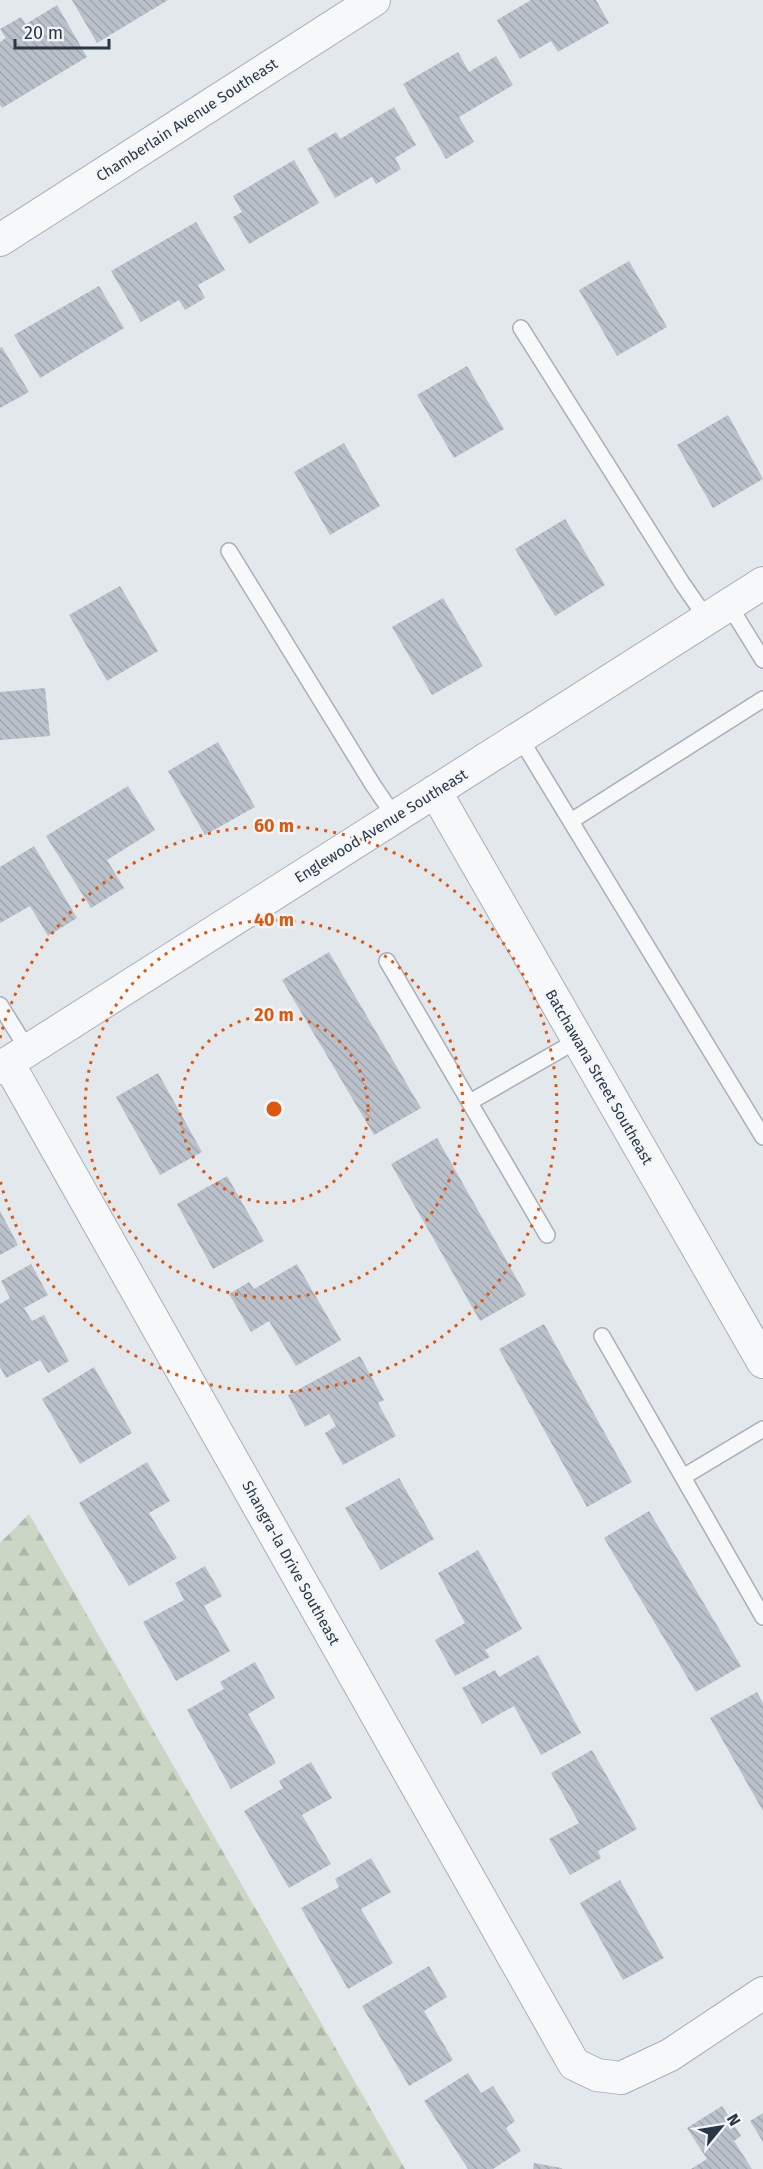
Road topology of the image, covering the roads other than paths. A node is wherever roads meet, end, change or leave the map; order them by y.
1 (374, 0) edge
2 (0, 240) edge
3 (521, 327) dead end
4 (229, 551) dead end
5 (763, 583) edge
6 (718, 612) junction
7 (763, 660) edge
8 (763, 699) edge
9 (520, 738) junction
10 (435, 791) junction
11 (395, 817) junction
12 (571, 821) junction
13 (387, 961) dead end
14 (0, 1005) edge
15 (578, 1040) junction
16 (12, 1060) edge
17 (470, 1102) junction
18 (763, 1137) edge
19 (547, 1235) dead end
20 (602, 1336) dead end
21 (763, 1362) edge
22 (763, 1429) edge
23 (683, 1477) junction
24 (763, 1617) edge
25 (763, 1993) edge

1 - 2 street, Chamberlain Avenue Southeast
3 - 6 lane
4 - 11 lane
5 - 6 street, Englewood Avenue Southeast
6 - 7 lane
6 - 9 street, Englewood Avenue Southeast
8 - 12 lane
9 - 10 street, Englewood Avenue Southeast
9 - 12 lane
10 - 11 street, Englewood Avenue Southeast
10 - 15 street, Batchawana Street Southeast
11 - 16 street, Englewood Avenue Southeast
12 - 18 lane
13 - 17 lane
14 - 16 lane
15 - 17 lane
15 - 21 street, Batchawana Street Southeast
16 - 25 street, Shangra-la Drive Southeast
17 - 19 lane
20 - 23 lane
22 - 23 lane
23 - 24 lane

